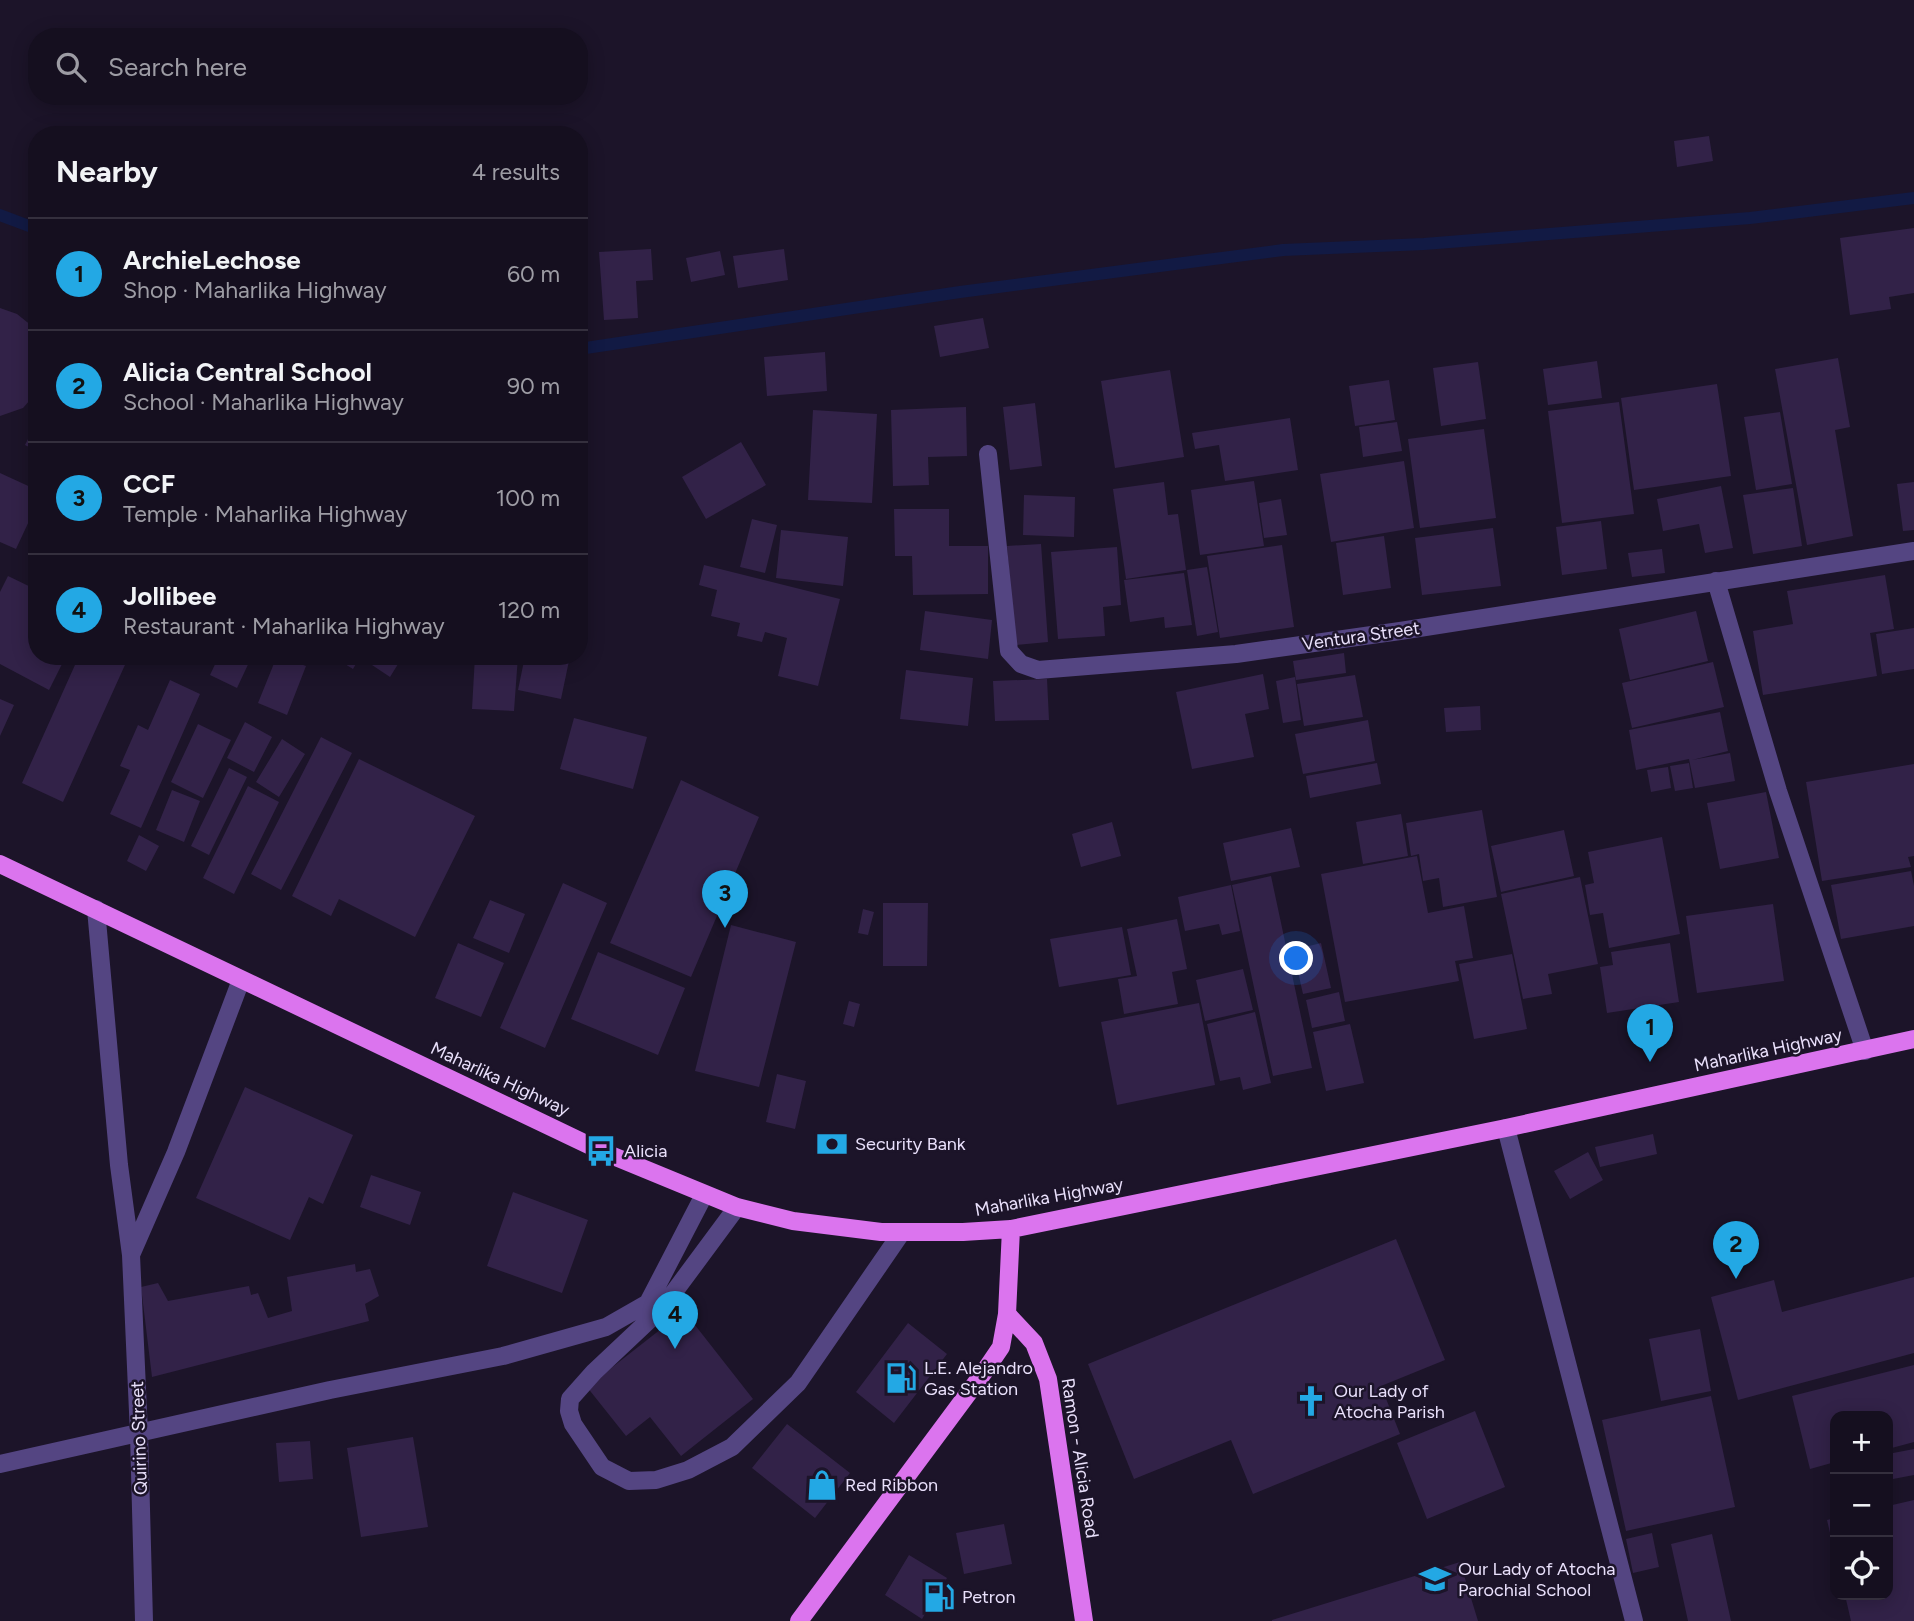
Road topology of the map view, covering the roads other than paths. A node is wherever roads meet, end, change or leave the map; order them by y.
1 (988, 454) dead end
2 (1914, 551) edge
3 (1716, 582) junction
4 (0, 864) edge
5 (96, 909) junction
6 (241, 979) junction
7 (1914, 1039) edge
8 (1865, 1051) junction
9 (1506, 1128) junction
10 (704, 1195) junction
11 (737, 1207) junction
12 (1011, 1229) junction
13 (902, 1233) junction
14 (131, 1255) junction
15 (1007, 1314) junction
16 (139, 1434) junction
17 (0, 1464) edge
18 (144, 1621) edge
19 (799, 1621) edge
20 (1084, 1621) edge
21 (1634, 1621) edge

1 - 3 street, Ventura Street
2 - 3 street, Ventura Street
3 - 8 street
4 - 5 main road, Maharlika Highway
5 - 6 main road, Maharlika Highway
5 - 14 street, Quirino Street
6 - 10 main road, Maharlika Highway
6 - 14 street
7 - 8 main road, Maharlika Highway
8 - 9 main road, Maharlika Highway
9 - 12 main road, Maharlika Highway
9 - 21 street
10 - 11 main road, Maharlika Highway
10 - 16 street
11 - 13 main road, Maharlika Highway
11 - 13 street
12 - 13 main road, Maharlika Highway
12 - 15 main road
14 - 16 street, Quirino Street
15 - 19 main road
15 - 20 main road, Ramon - Alicia Road
16 - 17 street
16 - 18 street, Quirino Street

